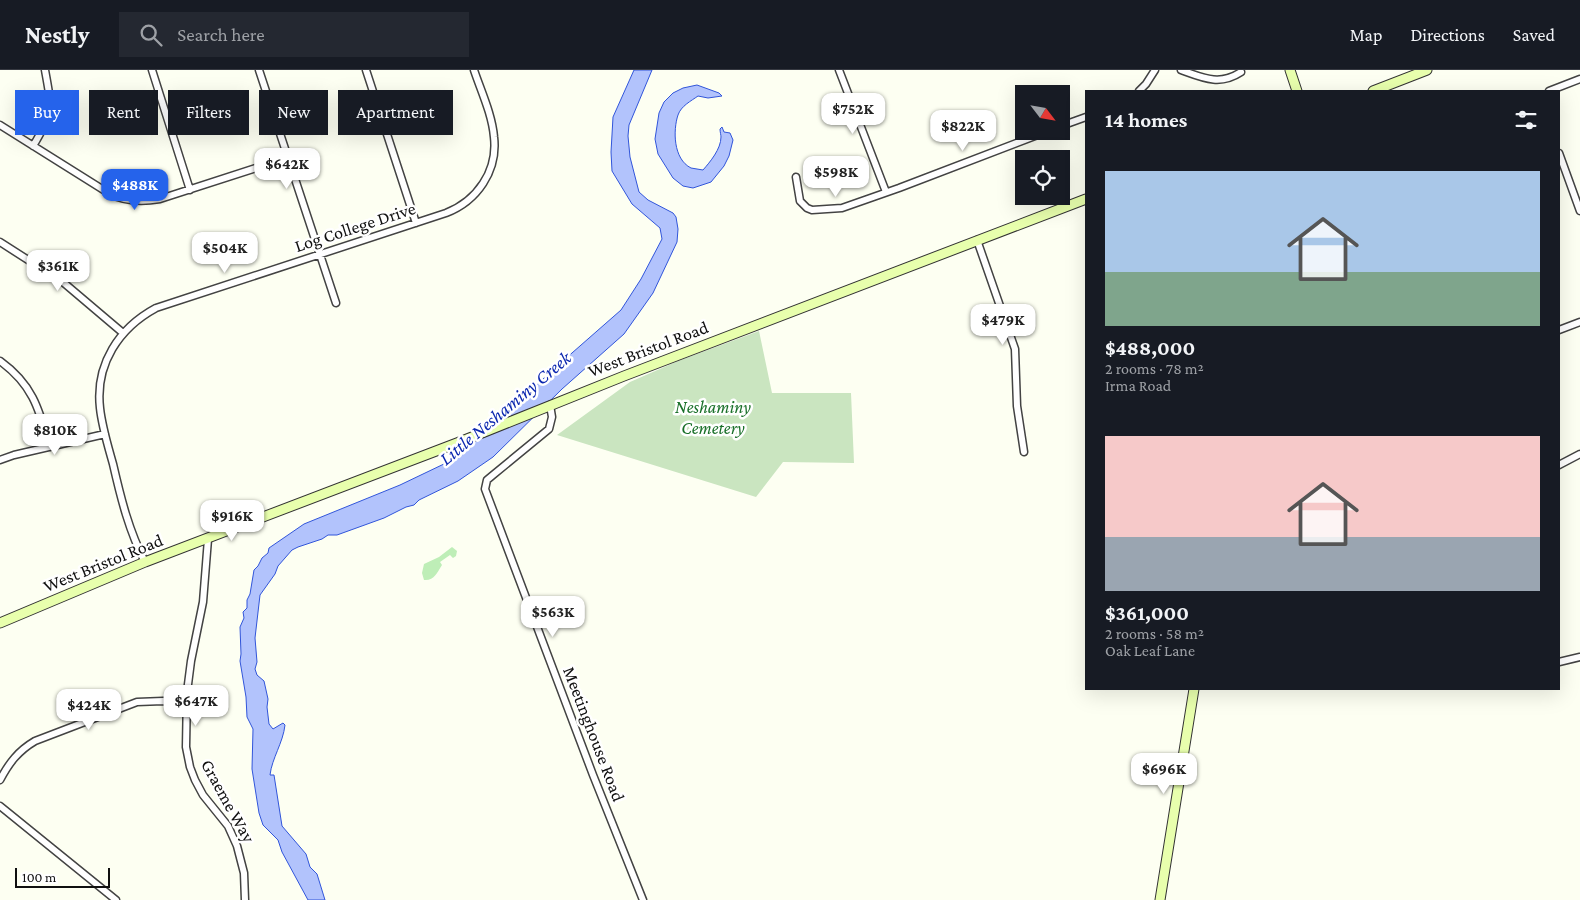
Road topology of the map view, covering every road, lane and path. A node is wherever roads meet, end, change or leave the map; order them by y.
1 (45, 70) edge
2 (152, 70) edge
3 (259, 70) edge
4 (366, 70) edge
5 (474, 70) edge
6 (839, 70) edge
7 (1155, 70) edge
8 (1181, 70) edge
9 (1290, 70) edge
10 (1427, 70) edge
11 (1241, 72) dead end
12 (1580, 79) edge
13 (1140, 90) edge
14 (1297, 90) edge
15 (1376, 90) edge
16 (1552, 90) edge
17 (1085, 117) edge
18 (1070, 123) edge
19 (0, 125) edge
20 (1024, 140) edge
21 (33, 146) junction
22 (1560, 156) edge
23 (287, 158) junction
24 (796, 177) dead end
25 (190, 190) junction
26 (886, 192) junction
27 (1085, 198) edge
28 (1580, 211) edge
29 (416, 223) junction
30 (977, 240) junction
31 (0, 242) edge
32 (319, 254) junction
33 (336, 303) dead end
34 (1580, 322) edge
35 (1560, 330) edge
36 (123, 333) junction
37 (0, 361) edge
38 (549, 405) junction
39 (106, 434) junction
40 (50, 447) junction
41 (1024, 452) dead end
42 (1580, 454) edge
43 (0, 460) edge
44 (1560, 464) edge
45 (208, 539) junction
46 (145, 562) junction
47 (0, 623) edge
48 (1580, 657) edge
49 (1560, 662) edge
50 (1194, 690) edge
51 (186, 706) junction
52 (0, 780) edge
53 (0, 806) edge
54 (116, 900) edge
55 (245, 900) edge
56 (643, 900) edge
57 (1160, 900) edge

1 - 21 street
2 - 25 street
3 - 23 street
4 - 29 street
5 - 29 street, Log College Drive
6 - 26 street
7 - 13 street
8 - 11 street
9 - 14 main road
10 - 15 main road
12 - 16 street
17 - 18 street
19 - 21 street
20 - 26 street
21 - 25 street
22 - 28 street
23 - 25 street
23 - 32 street
24 - 26 street
27 - 30 main road, West Bristol Road
29 - 32 street, Log College Drive
30 - 38 main road, West Bristol Road
30 - 41 street
31 - 36 street
32 - 33 street
32 - 36 street, Log College Drive
34 - 35 street
36 - 39 street, Log College Drive
37 - 40 street
38 - 45 main road, West Bristol Road
38 - 56 street, Meetinghouse Road
39 - 40 street
39 - 46 street, Log College Drive
40 - 43 street
42 - 44 street
45 - 46 main road, West Bristol Road
45 - 51 street, Graeme Way
46 - 47 main road, West Bristol Road
48 - 49 street
50 - 57 main road
51 - 52 street
51 - 55 street, Graeme Way
53 - 54 street

